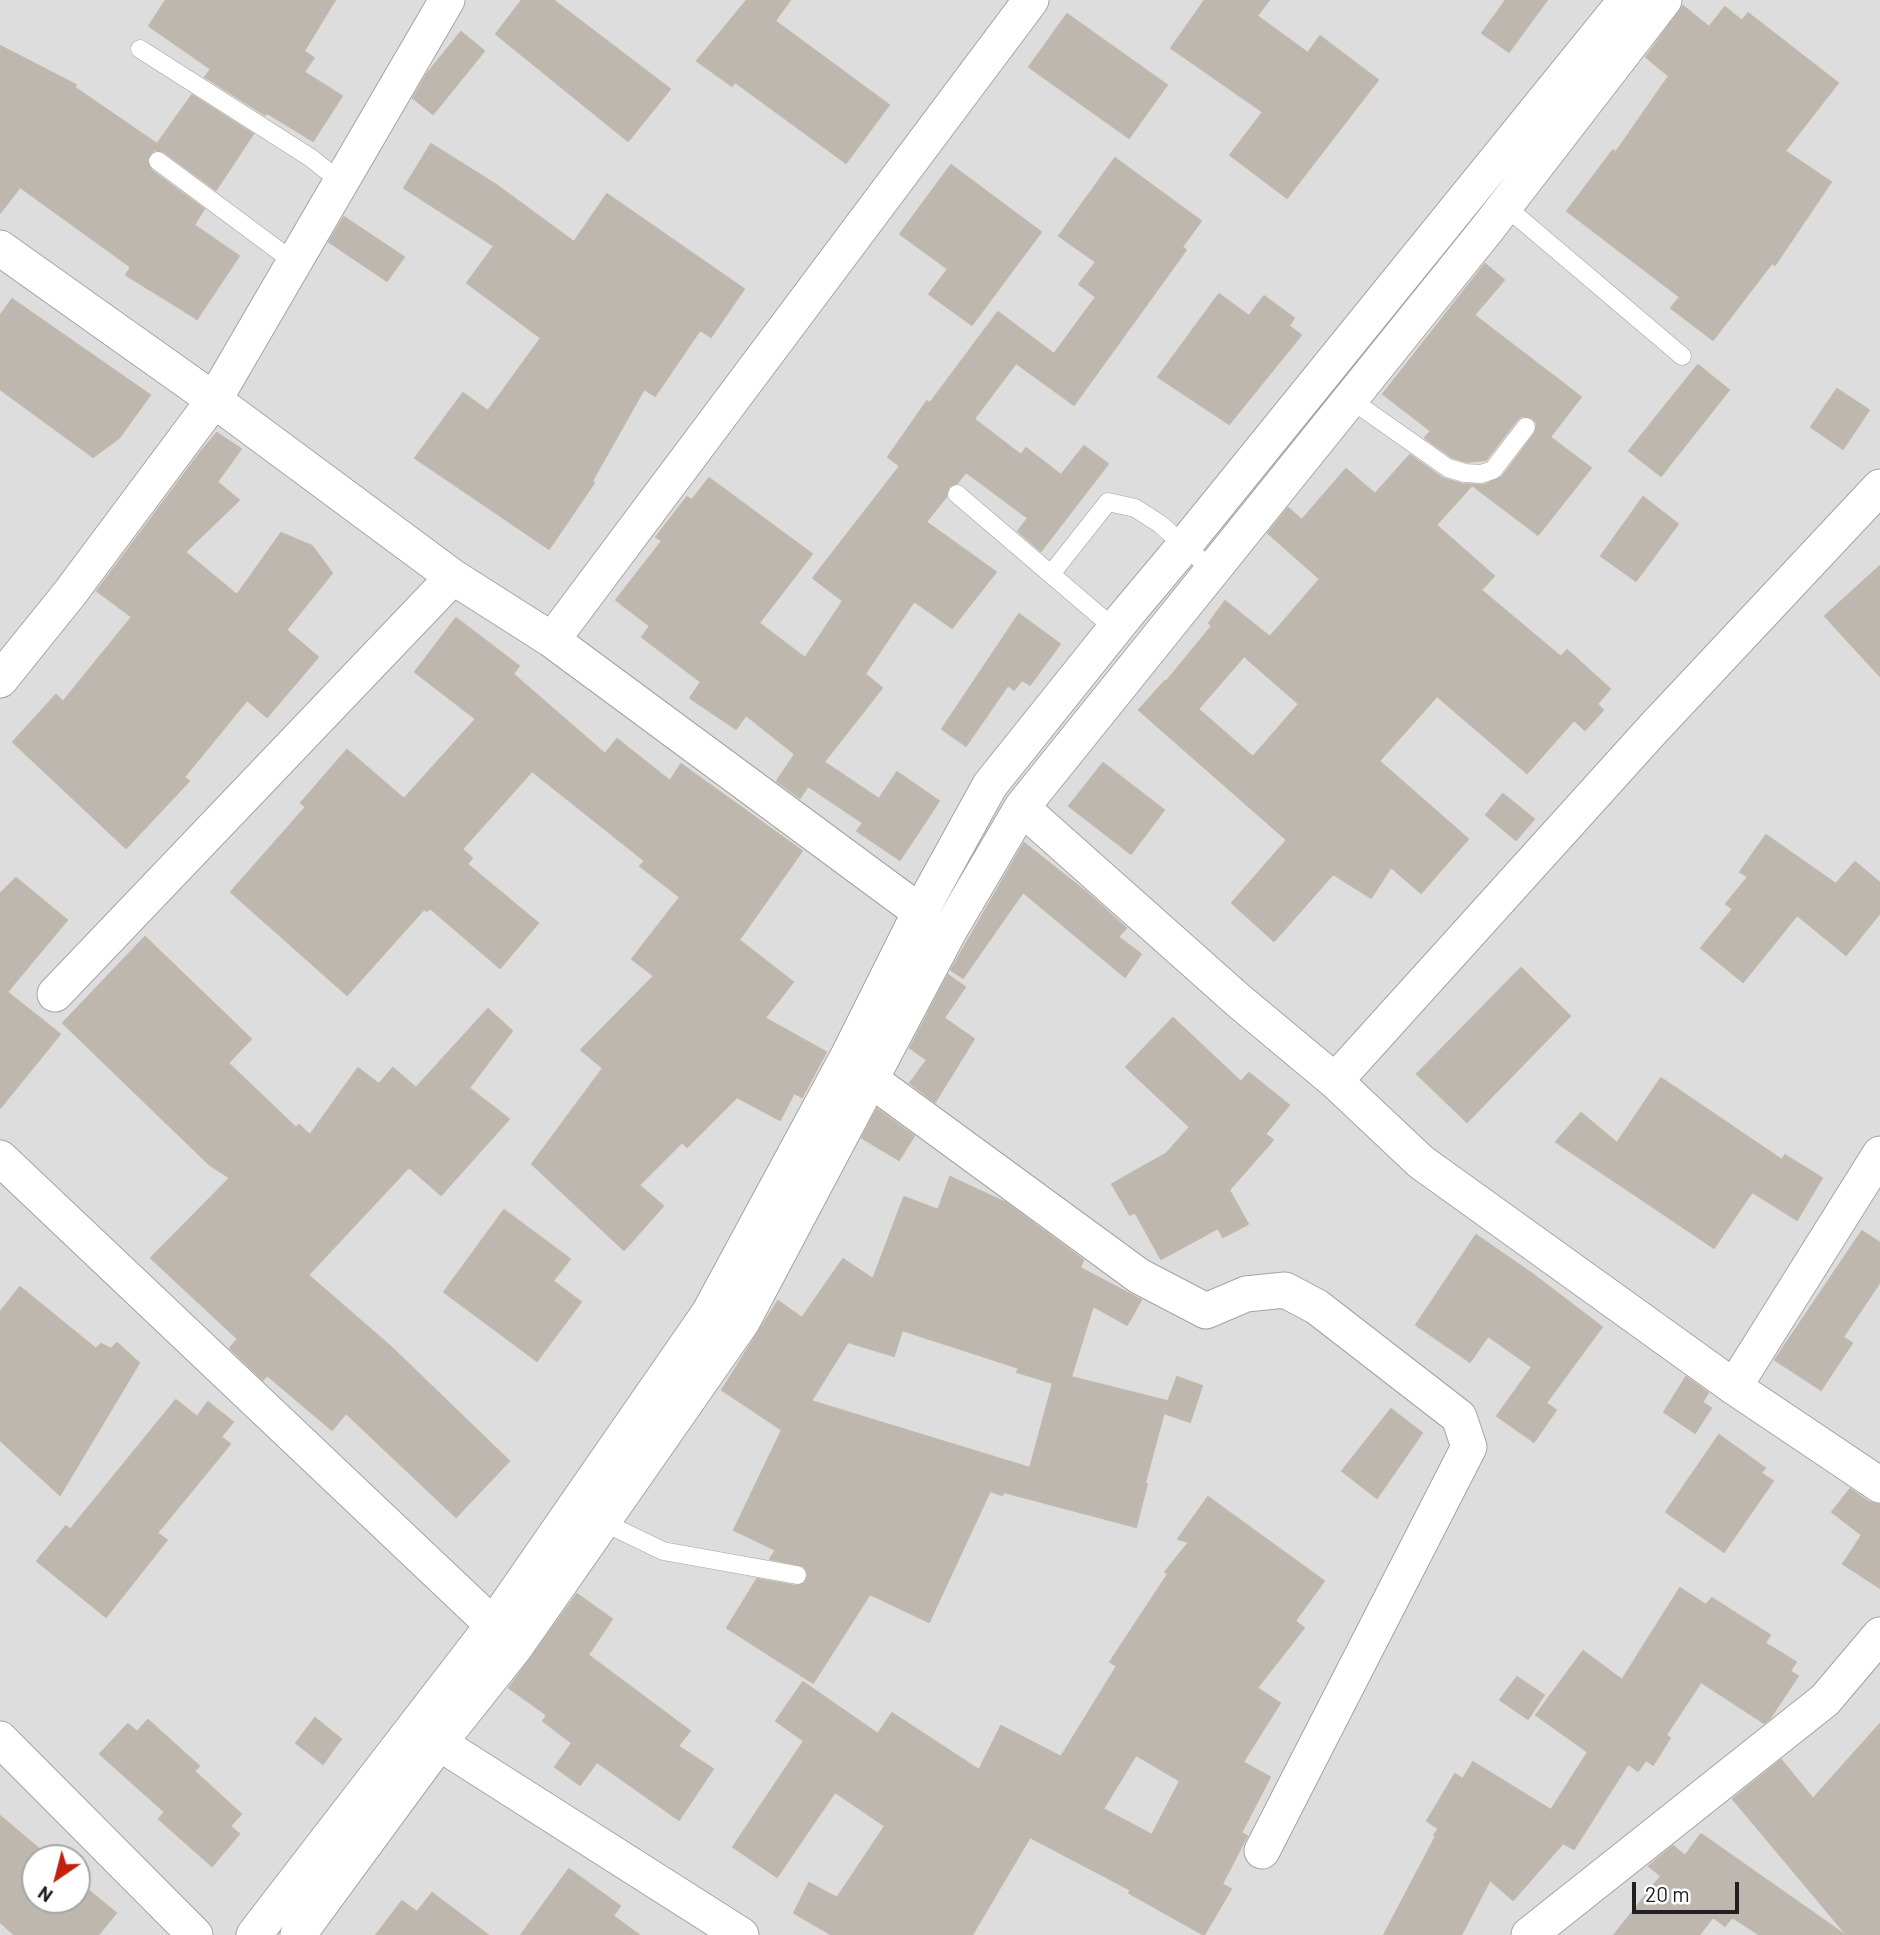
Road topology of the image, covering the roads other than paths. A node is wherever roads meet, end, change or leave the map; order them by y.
1 (447, 0) edge
2 (1031, 0) edge
3 (1626, 0) edge
4 (1664, 0) edge
5 (140, 48) dead end
6 (158, 162) dead end
7 (341, 182) junction
8 (1505, 206) junction
9 (0, 248) edge
10 (295, 262) junction
11 (1682, 356) dead end
12 (1350, 399) junction
13 (214, 400) junction
14 (1526, 427) dead end
15 (1880, 487) edge
16 (957, 494) dead end
17 (1183, 547) junction
18 (1212, 570) junction
19 (1051, 574) junction
20 (453, 578) junction
21 (1115, 629) junction
22 (552, 640) junction
23 (0, 680) edge
24 (1022, 808) junction
25 (920, 912) junction
26 (55, 994) dead end
27 (870, 1079) junction
28 (1335, 1081) junction
29 (1880, 1154) edge
30 (0, 1157) edge
31 (1734, 1387) junction
32 (1880, 1485) edge
33 (603, 1522) junction
34 (797, 1576) dead end
35 (493, 1625) junction
36 (1880, 1636) edge
37 (0, 1739) edge
38 (439, 1743) junction
39 (1262, 1852) dead end
40 (195, 1935) edge
41 (254, 1935) edge
42 (298, 1935) edge
43 (741, 1935) edge
44 (1529, 1935) edge

1 - 7 street
2 - 22 street
3 - 17 street
4 - 8 street
5 - 7 lane
6 - 10 lane
7 - 10 street
8 - 11 lane
8 - 12 street
9 - 13 street
10 - 13 street
12 - 14 lane
12 - 18 street
13 - 20 street
13 - 23 street
15 - 28 street
16 - 19 lane
17 - 18 lane
17 - 19 lane
17 - 21 street
18 - 24 street
19 - 21 lane
20 - 22 street
20 - 26 street
21 - 25 street
22 - 25 street
24 - 27 street
24 - 28 street
25 - 35 street
27 - 33 street
27 - 39 street
28 - 31 street
29 - 31 street
30 - 35 street
31 - 32 street
33 - 34 lane
33 - 38 street
35 - 41 street
36 - 44 street
37 - 40 street
38 - 42 street
38 - 43 street

